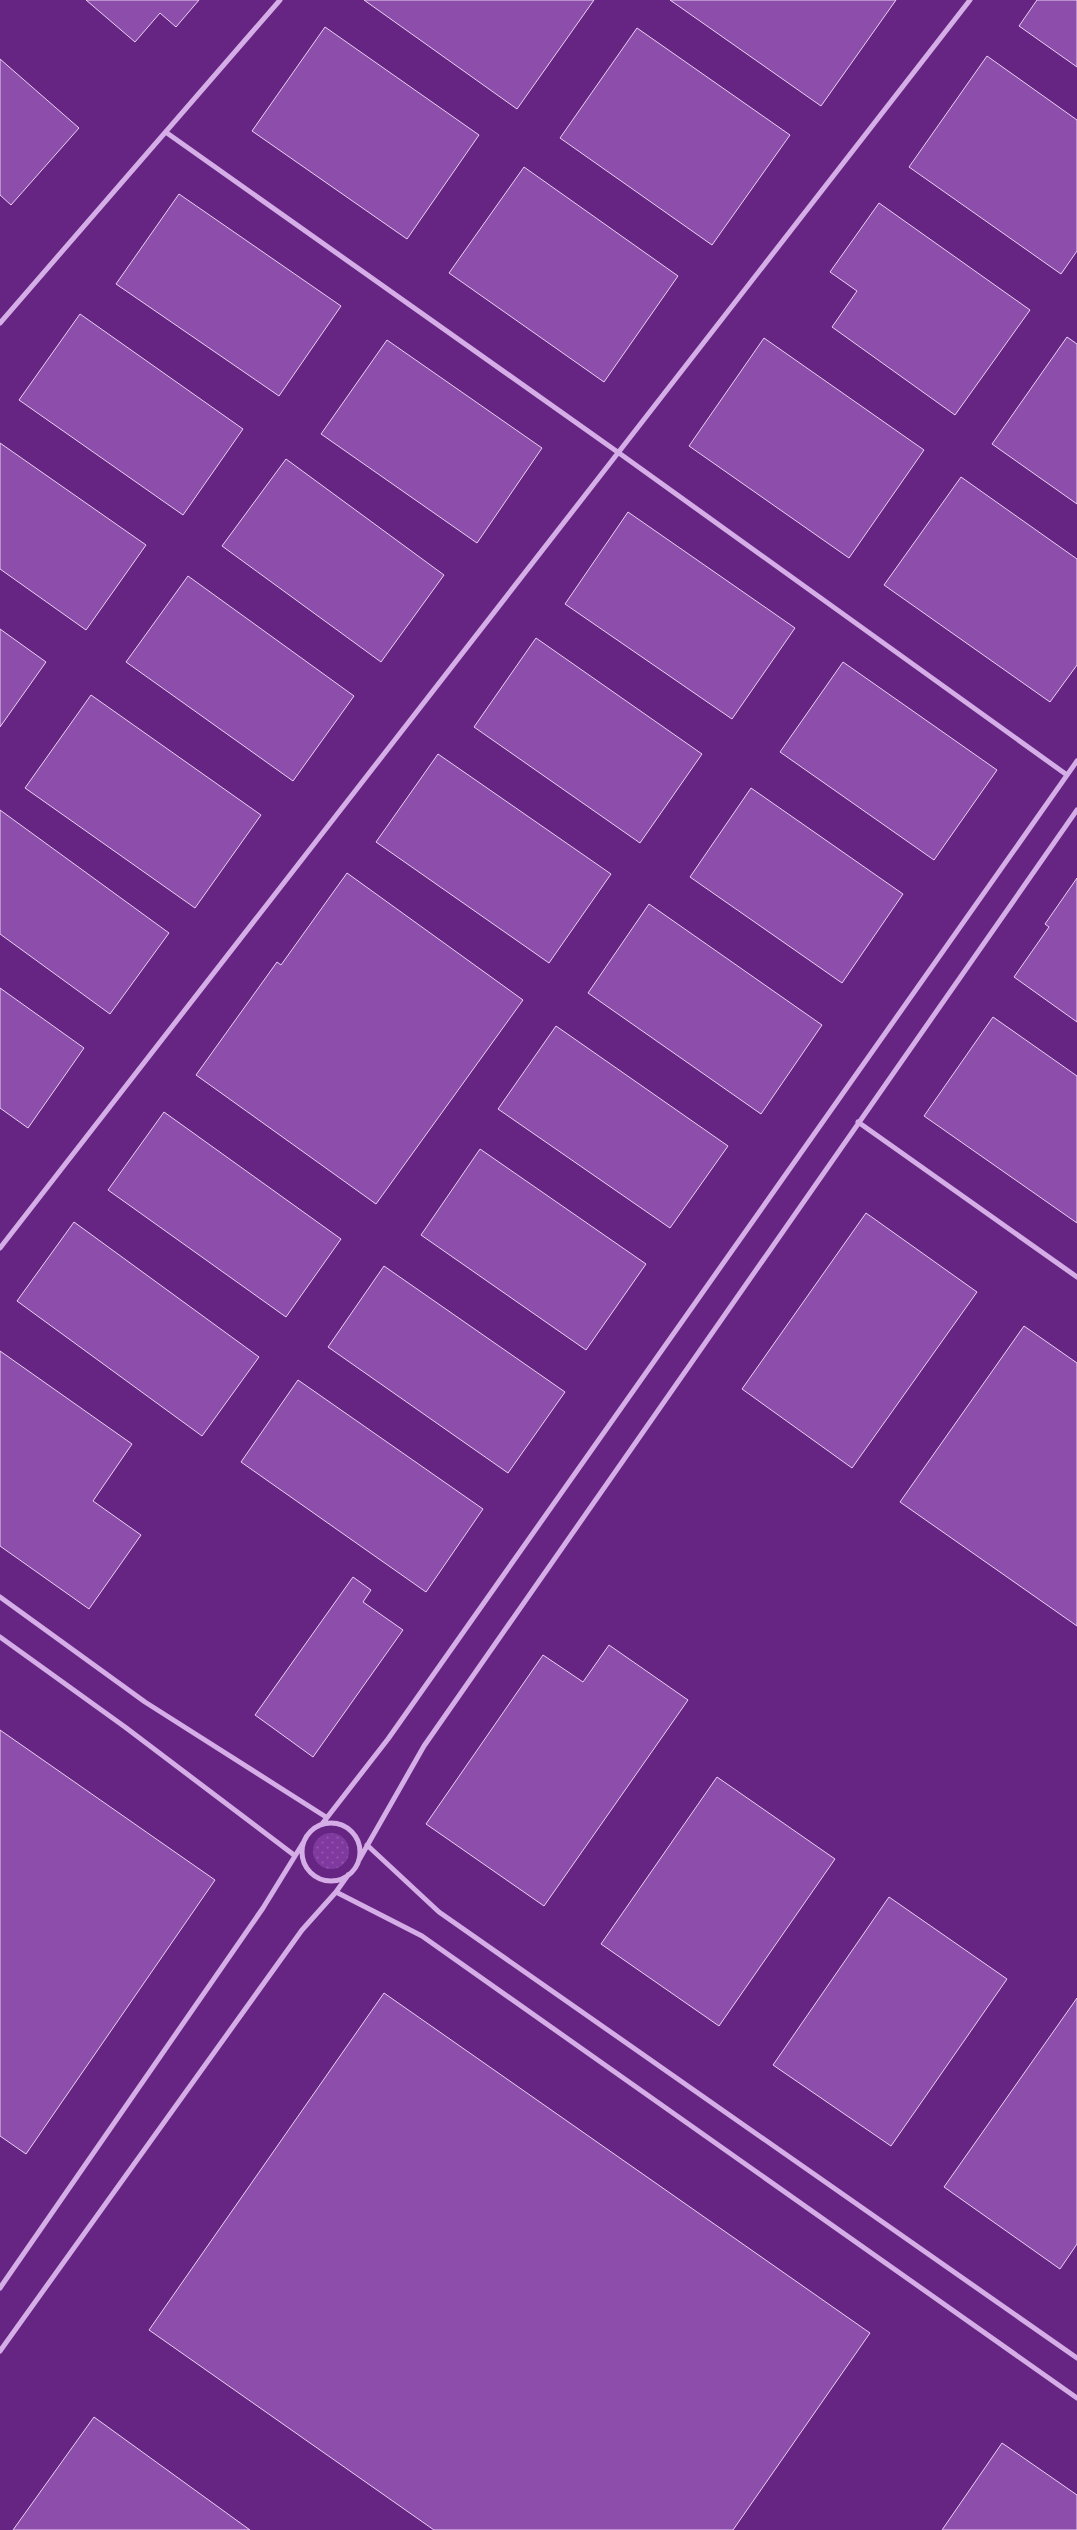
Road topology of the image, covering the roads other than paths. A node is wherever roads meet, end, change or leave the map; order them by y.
1 (280, 0) edge
2 (970, 0) edge
3 (167, 133) junction
4 (0, 323) edge
5 (619, 453) junction
6 (1077, 761) edge
7 (1067, 775) junction
8 (1077, 810) edge
9 (858, 1122) junction
10 (0, 1248) edge
11 (1077, 1277) edge
12 (0, 1597) edge
13 (0, 1637) edge
14 (326, 1817) junction
15 (322, 1824) junction
16 (303, 1843) junction
17 (367, 1845) junction
18 (294, 1855) junction
19 (359, 1860) junction
20 (348, 1875) junction
21 (336, 1892) junction
22 (0, 2288) edge
23 (0, 2351) edge
24 (1077, 2358) edge
25 (1077, 2398) edge

1 - 3 street
2 - 5 street
3 - 4 street
3 - 5 street
5 - 7 street
5 - 10 street
6 - 7 street
7 - 14 street
8 - 9 street
9 - 11 street
9 - 17 street
12 - 14 street
13 - 18 street
14 - 15 street
15 - 16 street
15 - 19 street
16 - 18 street
16 - 20 street
17 - 19 street
17 - 24 street
18 - 22 street
19 - 20 street
20 - 21 street
21 - 23 street
21 - 25 street

